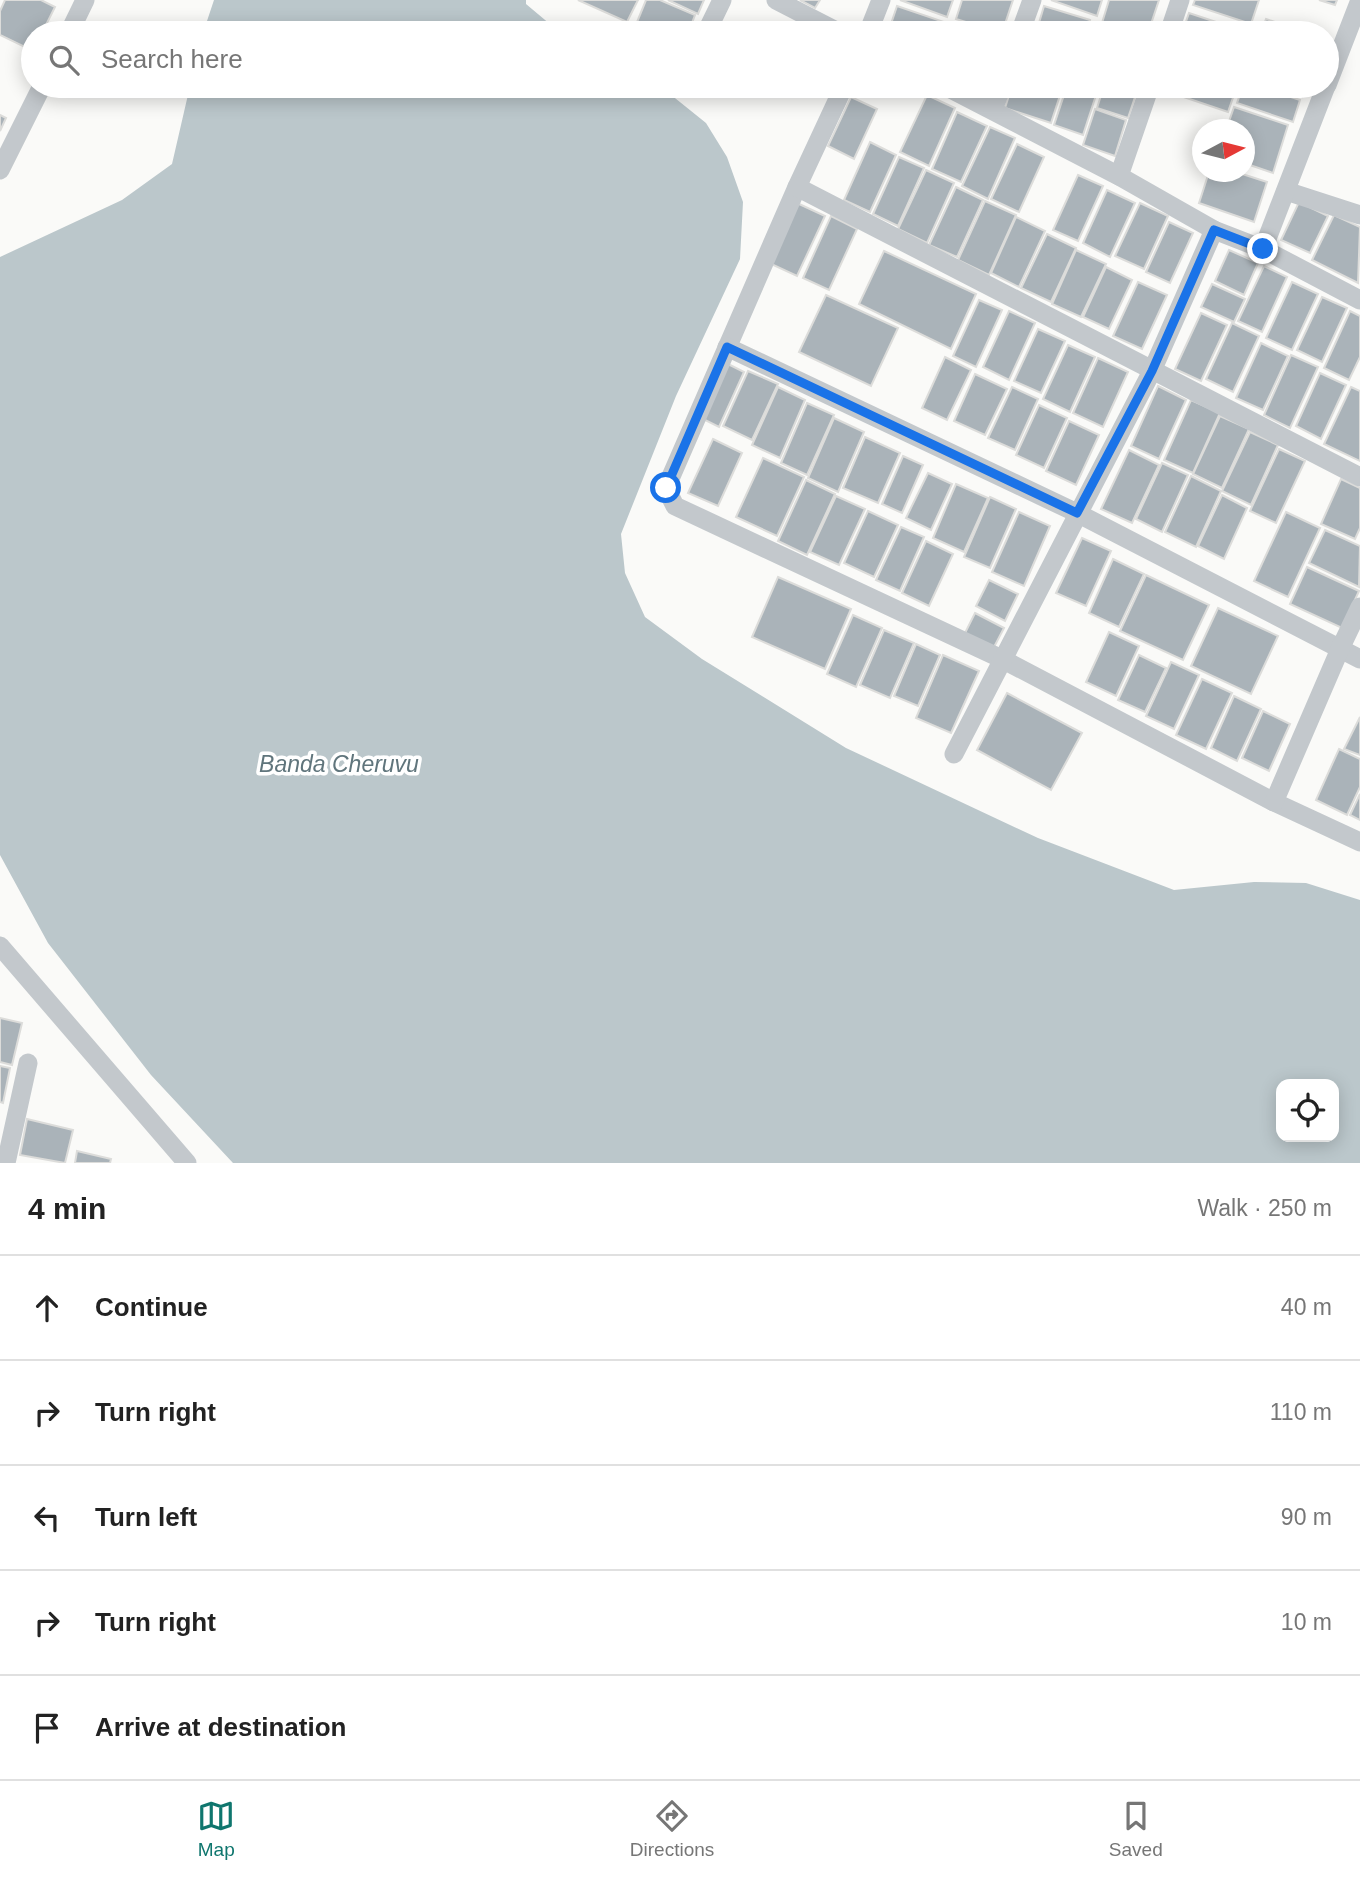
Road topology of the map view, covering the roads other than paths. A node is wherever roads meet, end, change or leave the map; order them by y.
1 (85, 0) edge
2 (722, 0) edge
3 (776, 0) edge
4 (880, 0) edge
5 (1032, 0) edge
6 (1180, 0) edge
7 (1360, 0) edge
8 (75, 21) edge
9 (712, 21) edge
10 (817, 21) edge
11 (872, 21) edge
12 (1024, 21) edge
13 (1173, 21) edge
14 (1352, 43) edge
15 (1339, 64) edge
16 (36, 98) edge
17 (838, 98) edge
18 (968, 98) edge
19 (998, 98) edge
20 (1146, 98) edge
21 (1321, 98) edge
22 (993, 110) junction
23 (0, 170) edge
24 (1119, 176) junction
25 (797, 187) junction
26 (1286, 191) junction
27 (1360, 215) edge
28 (1214, 230) junction
29 (1263, 249) junction
30 (1360, 300) edge
31 (727, 347) junction
32 (1152, 371) junction
33 (1360, 477) edge
34 (1077, 513) junction
35 (1360, 607) edge
36 (1340, 649) junction
37 (1002, 659) junction
38 (1360, 659) edge
39 (954, 754) dead end
40 (1274, 802) junction
41 (1360, 842) edge
42 (0, 946) edge
43 (28, 1063) dead end
44 (6, 1163) edge
45 (187, 1163) edge

1 - 8 street
2 - 9 street
3 - 10 street
4 - 11 street
5 - 12 street
6 - 13 street
7 - 14 street
14 - 15 street
16 - 23 street
17 - 25 street
18 - 22 street
19 - 22 street
20 - 24 street
21 - 26 street
22 - 24 street
24 - 28 street
25 - 31 street
25 - 32 street
26 - 27 street
26 - 29 street
28 - 29 street
28 - 32 street
29 - 30 street
31 - 34 street
31 - 37 street
32 - 33 street
32 - 34 street
34 - 36 street
34 - 37 street
35 - 36 street
36 - 38 street
36 - 40 street
37 - 39 street
37 - 40 street
40 - 41 street
42 - 45 street
43 - 44 street

